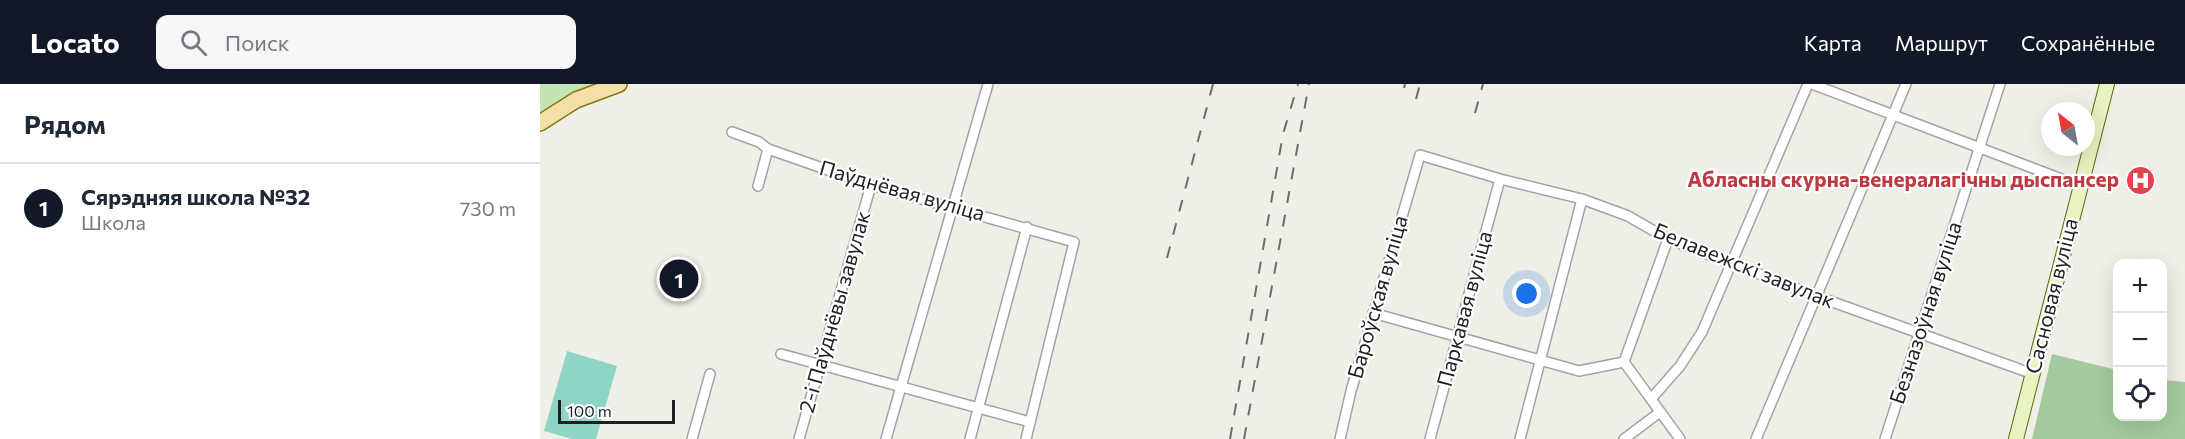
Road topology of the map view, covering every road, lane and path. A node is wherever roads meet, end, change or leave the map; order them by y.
1 (619, 84) edge
2 (988, 84) edge
3 (1810, 84) edge
4 (1906, 84) edge
5 (2000, 84) edge
6 (2107, 84) edge
7 (1893, 116) junction
8 (540, 123) edge
9 (732, 132) dead end
10 (1980, 147) junction
11 (768, 149) junction
12 (1420, 156) joint
13 (1500, 179) junction
14 (871, 185) junction
15 (758, 186) dead end
16 (2080, 186) junction
17 (1582, 199) junction
18 (952, 206) junction
19 (1027, 227) junction
20 (1668, 239) junction
21 (1730, 263) junction
22 (1816, 296) junction
23 (1373, 313) junction
24 (1921, 334) junction
25 (1456, 338) junction
26 (781, 354) dead end
27 (1539, 358) junction
28 (1624, 362) junction
29 (819, 366) junction
30 (710, 374) dead end
31 (2033, 374) junction
32 (900, 387) junction
33 (1651, 399) junction
34 (979, 408) junction
35 (1660, 412) junction
36 (1030, 422) junction
37 (692, 439) edge
38 (799, 439) edge
39 (886, 439) edge
40 (970, 439) edge
41 (1026, 439) edge
42 (1340, 439) edge
43 (1430, 439) edge
44 (1520, 439) edge
45 (1624, 439) edge
46 (1680, 439) edge
47 (1756, 439) edge
48 (1885, 439) edge
49 (2016, 439) edge

1 - 8 main road
2 - 18 street
3 - 7 street
3 - 21 street
4 - 7 street
5 - 10 street, Безназоўная вуліца
6 - 16 main road, Сасновая вуліца
7 - 10 street
7 - 22 street
9 - 11 street, Паўднёвая вуліца
10 - 16 street
10 - 24 street, Безназоўная вуліца
11 - 14 street, Паўднёвая вуліца
11 - 15 street
12 - 13 street, Белавежскі завулак
12 - 23 street, Бароўская вуліца
13 - 17 street, Белавежскі завулак
13 - 25 street, Паркавая вуліца
14 - 18 street, Паўднёвая вуліца
14 - 29 street, 2-і Паўднёвы завулак
16 - 31 main road, Сасновая вуліца
17 - 20 street, Белавежскі завулак
17 - 27 street
18 - 19 street, Паўднёвая вуліца
18 - 32 street
19 - 34 street
19 - 36 street, Паўднёвая вуліца
20 - 21 street, Белавежскі завулак
20 - 28 street
21 - 22 street, Белавежскі завулак
21 - 33 street
22 - 24 street, Белавежскі завулак
22 - 47 street
23 - 25 street
23 - 42 street, Бароўская вуліца
24 - 31 street, Белавежскі завулак
24 - 48 street, Безназоўная вуліца
25 - 27 street
25 - 43 street, Паркавая вуліца
26 - 29 street
27 - 28 street
27 - 44 street
28 - 33 street
29 - 32 street
29 - 38 street, 2-і Паўднёвы завулак
30 - 37 street
31 - 49 main road, Сасновая вуліца
32 - 34 street
32 - 39 street
33 - 35 street
34 - 36 street
34 - 40 street
35 - 45 street
35 - 46 street
36 - 41 street

